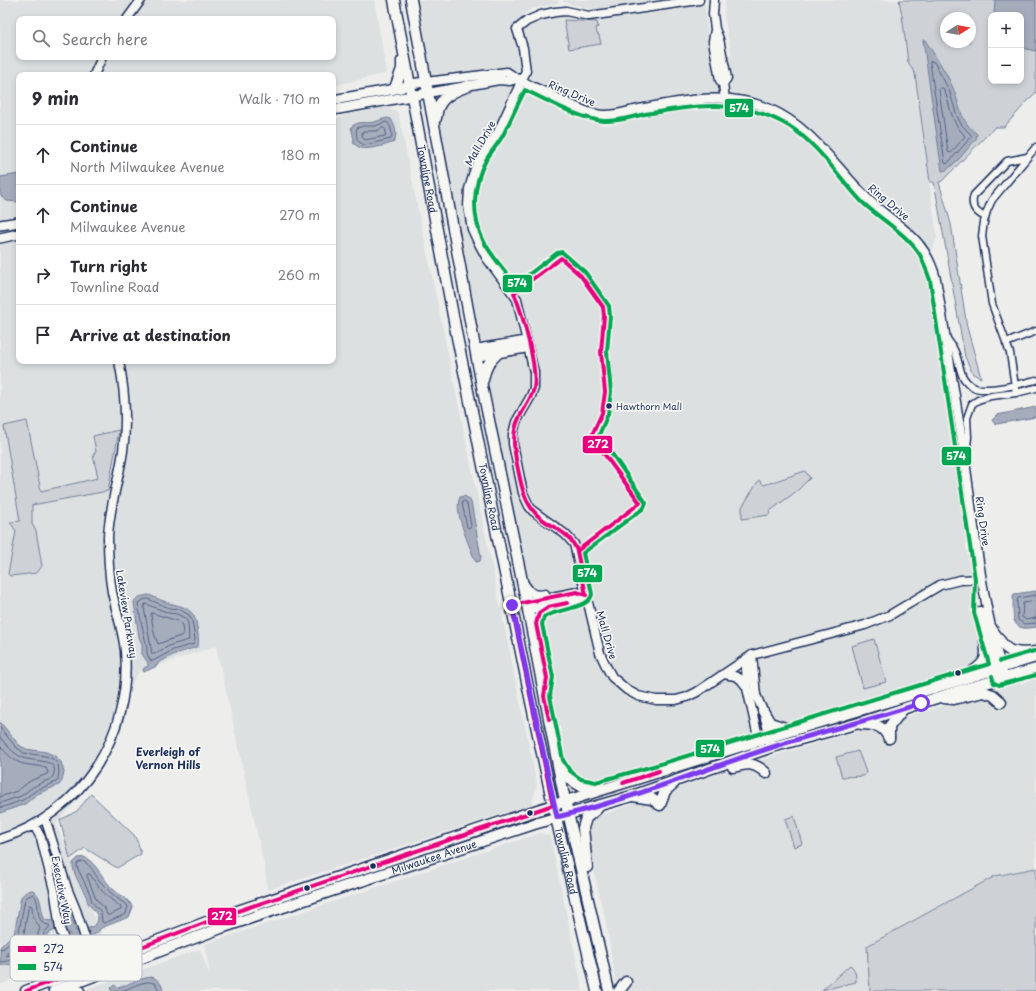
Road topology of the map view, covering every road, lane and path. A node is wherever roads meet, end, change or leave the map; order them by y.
1 (141, 0) edge
2 (394, 0) edge
3 (411, 0) edge
4 (699, 0) edge
5 (714, 0) edge
6 (129, 16) edge
7 (403, 45) junction
8 (101, 60) edge
9 (95, 72) edge
10 (519, 80) junction
11 (426, 82) junction
12 (410, 84) junction
13 (468, 86) junction
14 (395, 88) junction
15 (428, 94) junction
16 (412, 96) junction
17 (336, 99) edge
18 (725, 99) junction
19 (336, 109) edge
20 (435, 128) junction
21 (1036, 147) edge
22 (1027, 157) junction
23 (985, 217) junction
24 (16, 222) edge
25 (0, 225) edge
26 (16, 235) edge
27 (0, 238) edge
28 (1036, 332) edge
29 (946, 338) junction
30 (1006, 343) junction
31 (528, 346) junction
32 (475, 353) junction
33 (498, 353) junction
34 (120, 364) edge
35 (1036, 380) edge
36 (1015, 384) junction
37 (482, 386) junction
38 (1036, 388) edge
39 (1016, 393) junction
40 (965, 461) junction
41 (981, 579) junction
42 (522, 580) junction
43 (569, 593) junction
44 (586, 595) junction
45 (527, 606) junction
46 (548, 607) junction
47 (980, 612) junction
48 (991, 628) junction
49 (1036, 652) edge
50 (752, 655) junction
51 (1036, 657) edge
52 (999, 668) junction
53 (1036, 669) edge
54 (724, 674) junction
55 (1002, 678) junction
56 (941, 685) junction
57 (748, 688) junction
58 (544, 696) junction
59 (938, 697) junction
60 (1001, 702) dead end
61 (903, 709) junction
62 (762, 711) junction
63 (859, 723) junction
64 (805, 727) junction
65 (759, 741) junction
66 (771, 742) junction
67 (557, 762) junction
68 (700, 771) junction
69 (659, 772) junction
70 (766, 773) dead end
71 (678, 780) junction
72 (632, 796) junction
73 (566, 802) junction
74 (553, 805) junction
75 (602, 805) junction
76 (569, 814) junction
77 (557, 817) junction
78 (45, 818) junction
79 (34, 824) junction
80 (534, 824) junction
81 (0, 839) edge
82 (561, 841) junction
83 (62, 935) edge
84 (84, 935) edge
85 (142, 947) edge
86 (142, 954) edge
87 (605, 972) junction
88 (79, 981) edge
89 (626, 982) dead end
90 (26, 991) edge
91 (54, 991) edge
92 (73, 991) edge
93 (596, 991) edge
94 (609, 991) edge
95 (619, 991) edge

1 - 6 street
2 - 7 main road, Townline Road
3 - 11 main road, Townline Road
4 - 10 street, Mall Drive
5 - 18 street
7 - 12 main road, Townline Road
7 - 14 main road
8 - 9 street
10 - 11 street, Ring Drive
10 - 13 street, Ring Drive
10 - 18 street, Ring Drive
10 - 31 street, Mall Drive
11 - 12 main road
11 - 15 main road, Townline Road
12 - 14 main road
12 - 16 main road, Townline Road
13 - 15 street, Ring Drive
13 - 20 main road
14 - 17 main road
15 - 16 main road
15 - 20 main road, Townline Road
16 - 19 main road
16 - 74 main road, Townline Road
18 - 29 street, Ring Drive
20 - 32 main road, Townline Road
21 - 22 street
22 - 23 street
22 - 23 street
23 - 30 street
24 - 25 main road
26 - 27 main road
28 - 30 street
29 - 36 street
29 - 40 street, Ring Drive
30 - 36 street
31 - 32 street
31 - 33 street
31 - 44 street, Mall Drive
32 - 33 street
32 - 37 main road, Townline Road
33 - 37 main road
34 - 78 street, Lakeview Parkway
35 - 36 street
36 - 39 street
37 - 42 main road, Townline Road
38 - 39 street
39 - 40 street
40 - 41 street, Ring Drive
41 - 47 street, Ring Drive
41 - 48 street, Ring Drive
41 - 50 street, Mall Drive
42 - 43 street
42 - 45 main road, Townline Road
43 - 44 street
43 - 45 street
44 - 46 street
44 - 54 street, Mall Drive
45 - 46 street
45 - 58 main road, Townline Road
46 - 58 street
47 - 52 street, Ring Drive
47 - 56 main road
48 - 49 main road
48 - 52 street, Ring Drive
50 - 54 street, Mall Drive
50 - 57 street
50 - 62 street
51 - 52 main road
52 - 55 street, Ring Drive
52 - 56 main road
53 - 55 main road
54 - 57 street
55 - 59 main road
56 - 64 main road
57 - 65 street
58 - 67 main road, Townline Road
59 - 60 main road
59 - 61 main road
61 - 63 main road
61 - 63 main road
62 - 64 main road
62 - 66 street
63 - 66 main road
64 - 66 main road
65 - 66 main road, Milwaukee Avenue
65 - 69 main road, Milwaukee Avenue
66 - 68 main road, Milwaukee Avenue
67 - 69 main road
67 - 73 main road, Townline Road
68 - 70 main road
68 - 71 main road, Milwaukee Avenue
69 - 73 main road, Milwaukee Avenue
71 - 72 main road, Milwaukee Avenue
71 - 72 main road
72 - 75 main road, Milwaukee Avenue
73 - 74 main road, Milwaukee Avenue
73 - 76 main road, Townline Road
74 - 77 main road, Townline Road
74 - 85 main road, Milwaukee Avenue
75 - 76 main road, Milwaukee Avenue
75 - 87 main road
76 - 77 main road, Milwaukee Avenue
76 - 87 main road, Townline Road
77 - 80 main road, Milwaukee Avenue
77 - 82 main road, Townline Road
78 - 79 street, Lakeview Parkway
78 - 84 street, Executive Way
79 - 81 street, Lakeview Parkway
79 - 83 street, Executive Way
80 - 82 main road
80 - 86 main road, Milwaukee Avenue
82 - 93 main road, Townline Road
87 - 94 main road, Townline Road
88 - 90 main road, Milwaukee Avenue
88 - 91 main road, Milwaukee Avenue
88 - 92 main road
89 - 95 main road

